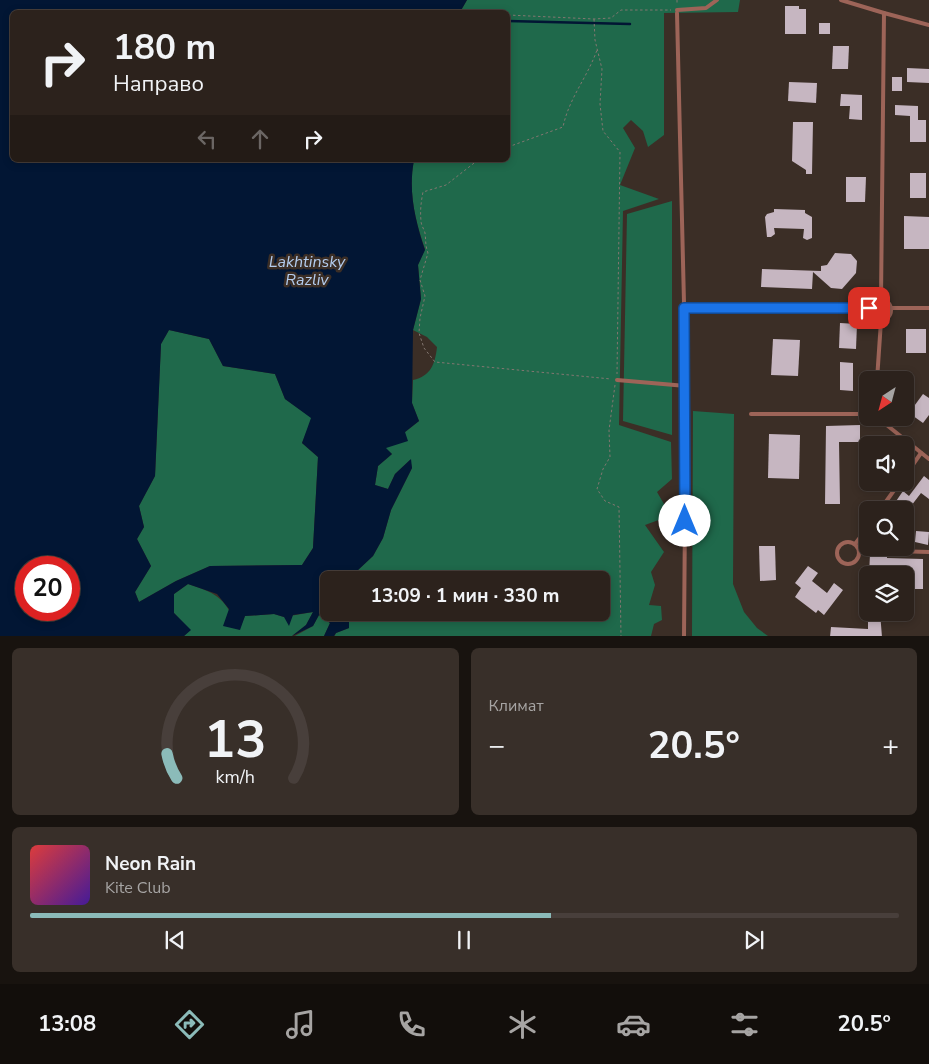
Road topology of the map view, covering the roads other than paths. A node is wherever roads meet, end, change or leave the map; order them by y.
1 (717, 0) edge
2 (841, 0) edge
3 (884, 13) junction
4 (929, 25) edge
5 (882, 299) junction
6 (684, 308) junction
7 (869, 308) junction
8 (891, 308) junction
9 (929, 308) edge
10 (881, 321) junction
11 (878, 371) edge
12 (617, 380) road end
13 (686, 386) junction
14 (751, 414) dead end
15 (859, 414) edge
16 (888, 426) edge
17 (921, 453) junction
18 (929, 459) edge
19 (914, 463) edge
20 (859, 539) edge
21 (855, 544) junction
22 (859, 550) joint
23 (914, 552) edge
24 (929, 552) edge
25 (684, 636) edge

1 - 6 lane
2 - 3 lane
3 - 4 lane
3 - 5 lane
5 - 7 lane
5 - 8 lane
6 - 7 lane
6 - 13 lane
7 - 10 lane
8 - 9 lane
8 - 10 lane
10 - 11 lane
12 - 13 lane
13 - 25 lane
14 - 15 lane
16 - 17 lane
17 - 18 lane
17 - 19 lane
20 - 21 lane
21 - 22 lane
21 - 22 lane
23 - 24 lane

